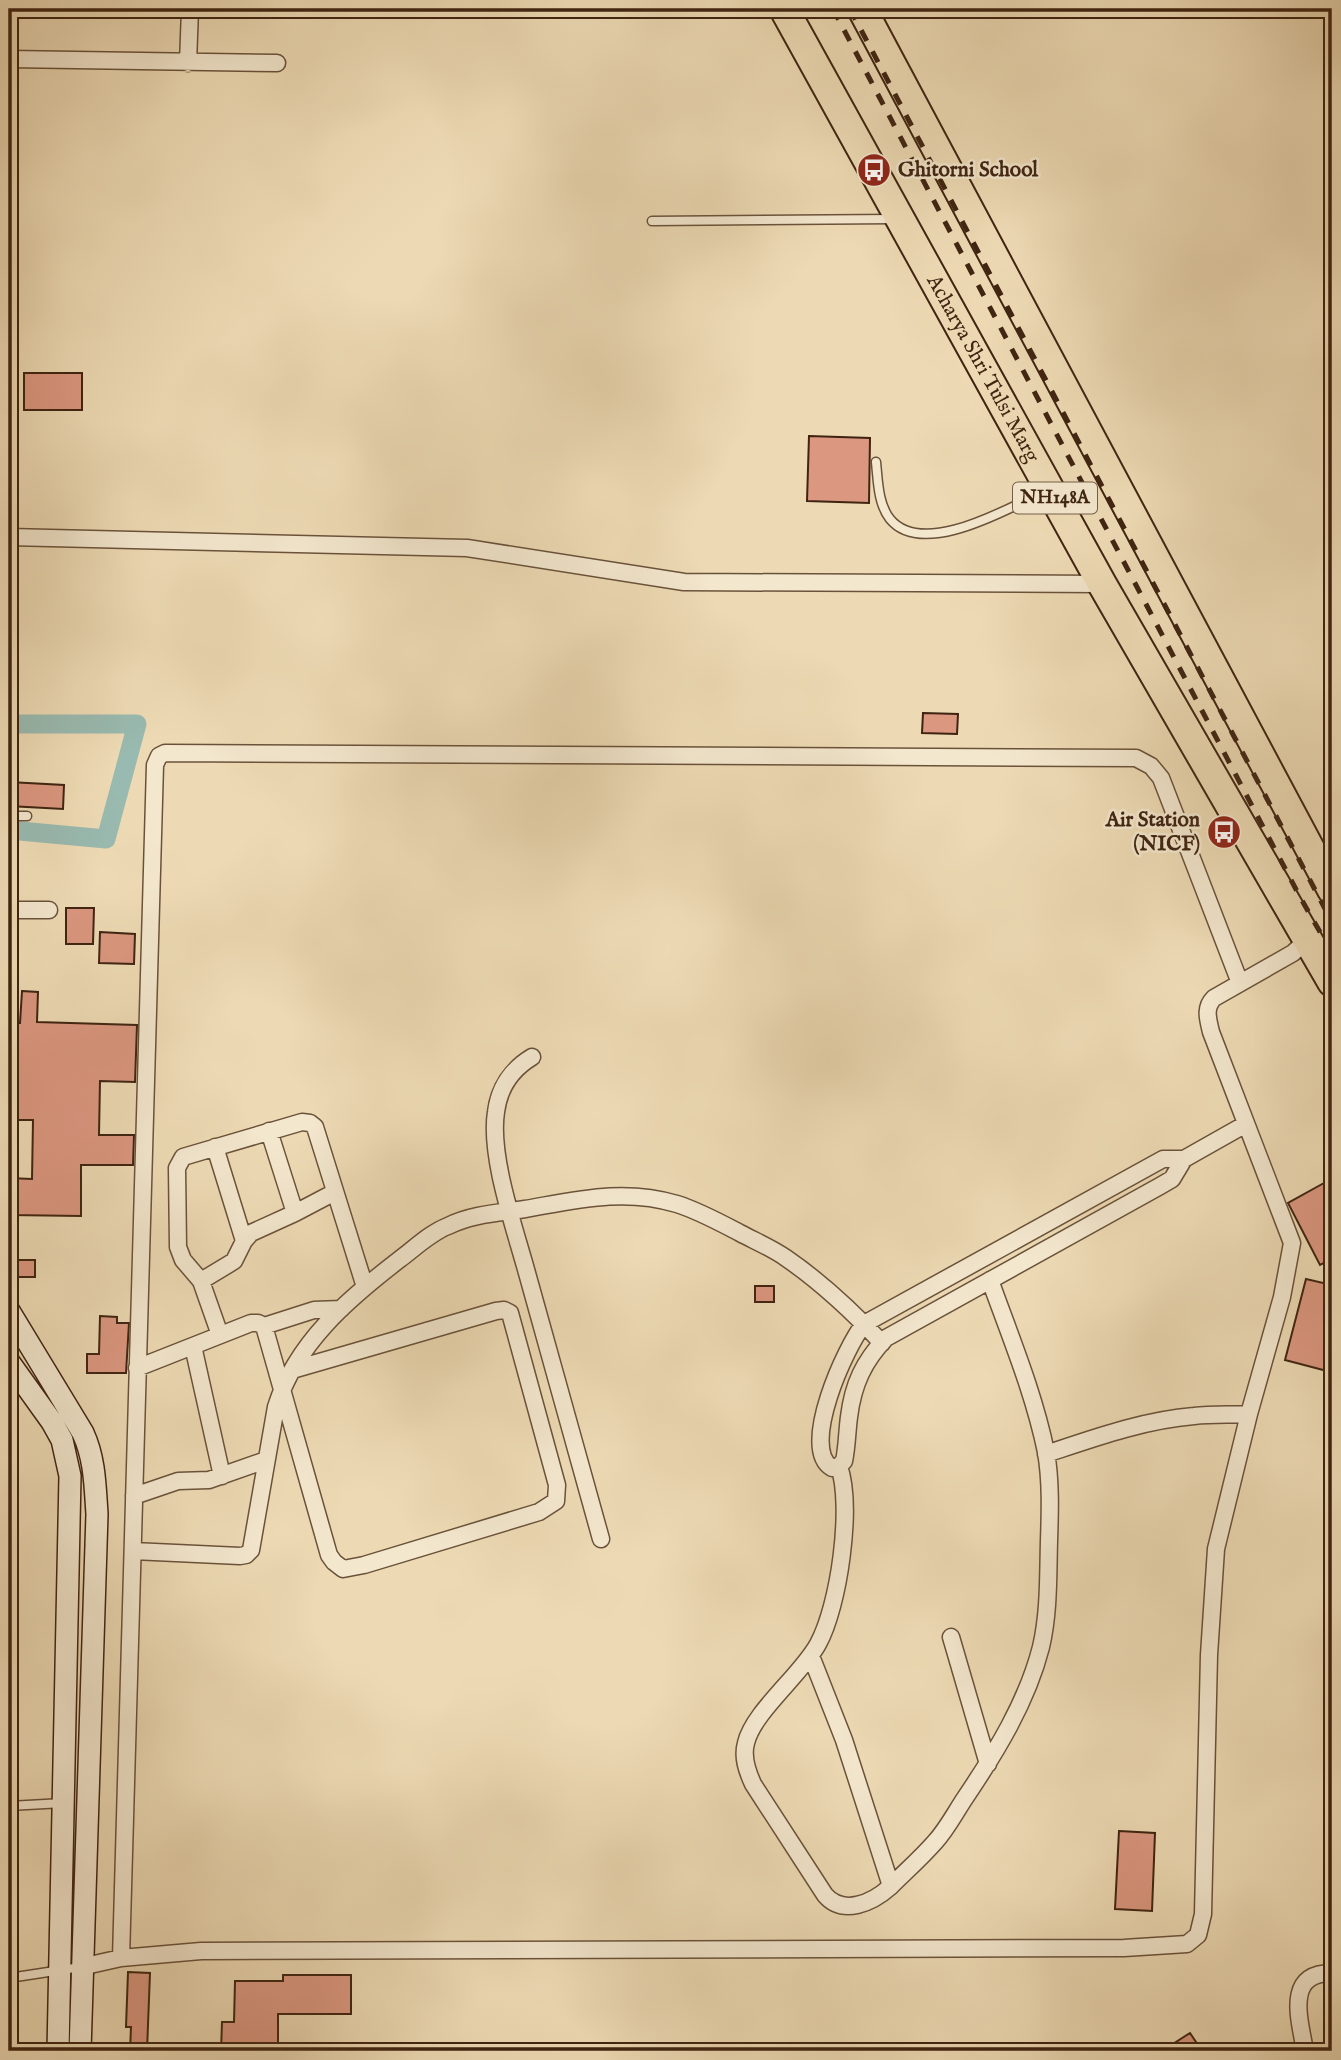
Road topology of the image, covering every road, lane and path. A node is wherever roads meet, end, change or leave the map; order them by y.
1 (190, 9) edge
2 (784, 9) edge
3 (862, 9) edge
4 (9, 59) edge
5 (188, 63) junction
6 (277, 63) dead end
7 (901, 219) junction
8 (652, 221) dead end
9 (876, 462) dead end
10 (1049, 487) junction
11 (9, 537) edge
12 (1102, 584) junction
13 (9, 816) edge
14 (27, 816) dead end
15 (1332, 890) edge
16 (49, 909) dead end
17 (9, 910) edge
18 (1307, 940) junction
19 (1332, 982) edge
20 (1240, 983) junction
21 (532, 1057) dead end
22 (1246, 1124) junction
23 (270, 1131) junction
24 (215, 1147) junction
25 (1184, 1159) junction
26 (335, 1192) junction
27 (509, 1211) junction
28 (295, 1213) junction
29 (243, 1241) junction
30 (990, 1280) junction
31 (201, 1281) junction
32 (365, 1287) junction
33 (341, 1309) junction
34 (9, 1311) edge
35 (864, 1324) junction
36 (264, 1326) junction
37 (220, 1335) junction
38 (881, 1343) junction
39 (193, 1346) junction
40 (9, 1362) edge
41 (137, 1368) junction
42 (292, 1370) junction
43 (283, 1387) junction
44 (1249, 1414) junction
45 (1046, 1454) junction
46 (266, 1460) junction
47 (839, 1466) junction
48 (222, 1476) junction
49 (134, 1496) junction
50 (601, 1539) dead end
51 (133, 1551) junction
52 (951, 1637) dead end
53 (811, 1656) junction
54 (988, 1764) junction
55 (63, 1803) junction
56 (9, 1806) edge
57 (891, 1886) junction
58 (121, 1958) junction
59 (81, 1967) junction
60 (58, 1971) junction
61 (1332, 1973) edge
62 (9, 1978) edge
63 (58, 2051) edge
64 (80, 2051) edge
65 (1305, 2051) edge

1 - 5 street
2 - 7 highway, Acharya Shri Tulsi Marg / NH148A
3 - 15 highway, NH148A
4 - 5 street
5 - 6 street
7 - 8 lane
7 - 10 highway, Acharya Shri Tulsi Marg / NH148A
9 - 10 lane
10 - 12 highway, Acharya Shri Tulsi Marg / NH148A
11 - 12 street
12 - 18 highway, Acharya Shri Tulsi Marg / NH148A
13 - 14 lane
16 - 17 street
18 - 19 highway, Acharya Shri Tulsi Marg / NH148A
18 - 20 street
20 - 22 street
20 - 41 street
21 - 27 street
22 - 25 street
22 - 44 street
23 - 24 street
23 - 26 street
23 - 28 street
24 - 29 street
24 - 31 street
25 - 30 street
25 - 35 street
26 - 28 street
26 - 32 street
27 - 32 street
27 - 35 street
27 - 50 street
28 - 29 street
29 - 31 street
30 - 38 street
30 - 45 street
31 - 37 street
32 - 33 street
33 - 36 street
33 - 42 street
34 - 59 street
35 - 38 street
35 - 47 street
36 - 37 street
36 - 43 street
37 - 39 street
38 - 47 street
39 - 41 street
39 - 48 street
40 - 55 street
41 - 49 street
42 - 43 street
42 - 43 street
43 - 46 street
44 - 45 street
44 - 58 street
45 - 54 street
46 - 48 street
46 - 51 street
47 - 53 street
48 - 49 street
49 - 51 street
51 - 58 street
52 - 54 street
53 - 57 street
53 - 57 street
54 - 57 street
55 - 56 lane
55 - 60 street
58 - 59 street
59 - 60 lane
59 - 64 street
60 - 62 lane
60 - 63 street
61 - 65 street

